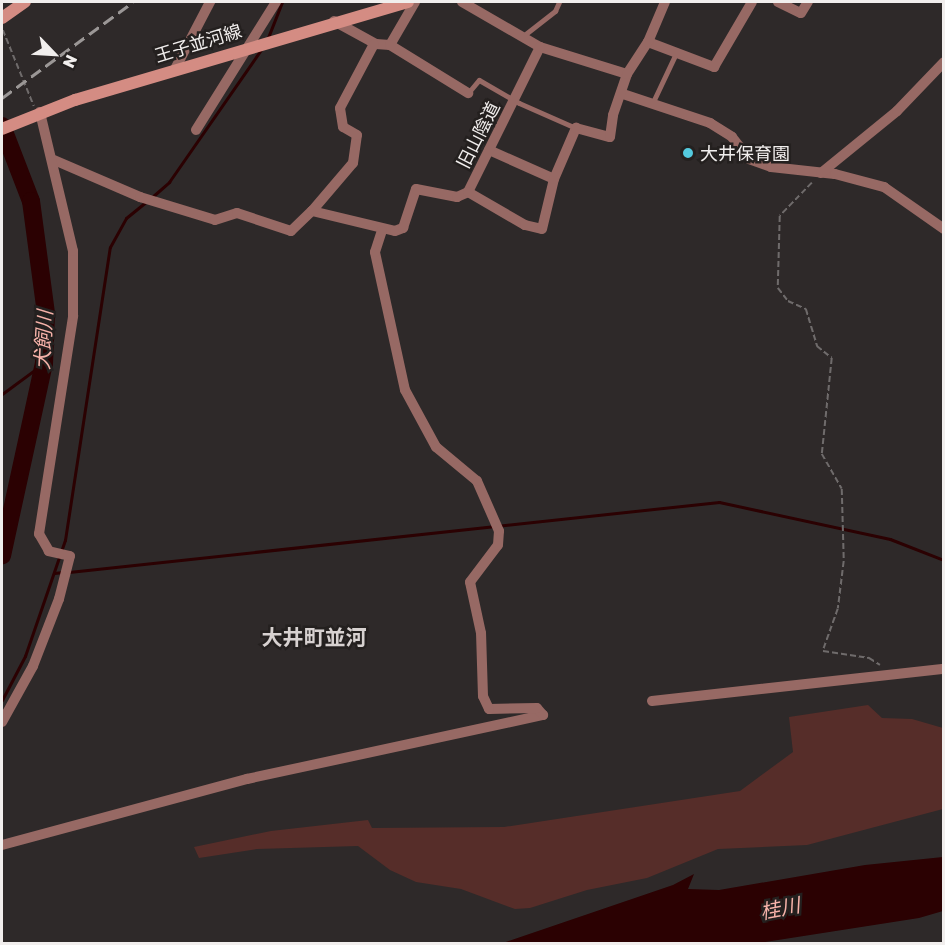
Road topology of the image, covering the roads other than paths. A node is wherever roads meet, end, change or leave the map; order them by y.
1 (210, 2) edge
2 (276, 2) edge
3 (401, 2) edge
4 (415, 2) edge
5 (462, 2) edge
6 (558, 2) edge
7 (665, 2) edge
8 (752, 2) edge
9 (777, 2) edge
10 (808, 2) edge
11 (20, 3) edge
12 (2, 18) edge
13 (334, 21) junction
14 (523, 36) junction
15 (648, 42) junction
16 (374, 44) junction
17 (390, 45) junction
18 (250, 47) junction
19 (540, 47) junction
20 (677, 50) junction
21 (944, 62) edge
22 (176, 69) junction
23 (627, 74) junction
24 (468, 93) joint
25 (623, 94) junction
26 (514, 99) junction
27 (652, 104) junction
28 (38, 113) junction
29 (576, 128) junction
30 (2, 129) edge
31 (196, 130) dead end
32 (489, 150) junction
33 (54, 160) junction
34 (821, 173) junction
35 (554, 179) junction
36 (468, 192) junction
37 (312, 212) junction
38 (944, 229) edge
39 (382, 231) junction
40 (944, 669) edge
41 (652, 701) dead end
42 (2, 722) edge
43 (2, 845) edge

1 - 22 street
2 - 18 street
3 - 13 main road, 王子並河線
4 - 17 street
5 - 14 street
6 - 14 lane
7 - 15 street
8 - 20 street
9 - 10 street
11 - 12 main road
13 - 16 street
13 - 18 main road, 王子並河線
14 - 19 street
15 - 20 street
15 - 23 street
16 - 17 street
16 - 37 street
17 - 24 street
18 - 22 main road, 王子並河線
18 - 31 street
19 - 23 street
19 - 26 street, 旧山陰道
20 - 27 lane
21 - 34 street
22 - 28 main road, 王子並河線
23 - 25 street
24 - 26 lane
25 - 27 street
25 - 29 street
26 - 29 lane
26 - 32 street, 旧山陰道
27 - 34 street
28 - 30 main road, 王子並河線
28 - 33 street
29 - 35 street
32 - 35 street
32 - 36 street, 旧山陰道
33 - 37 street
33 - 42 street
34 - 38 street
35 - 36 street
36 - 39 street, 旧山陰道
37 - 39 street
39 - 43 street
40 - 41 street

